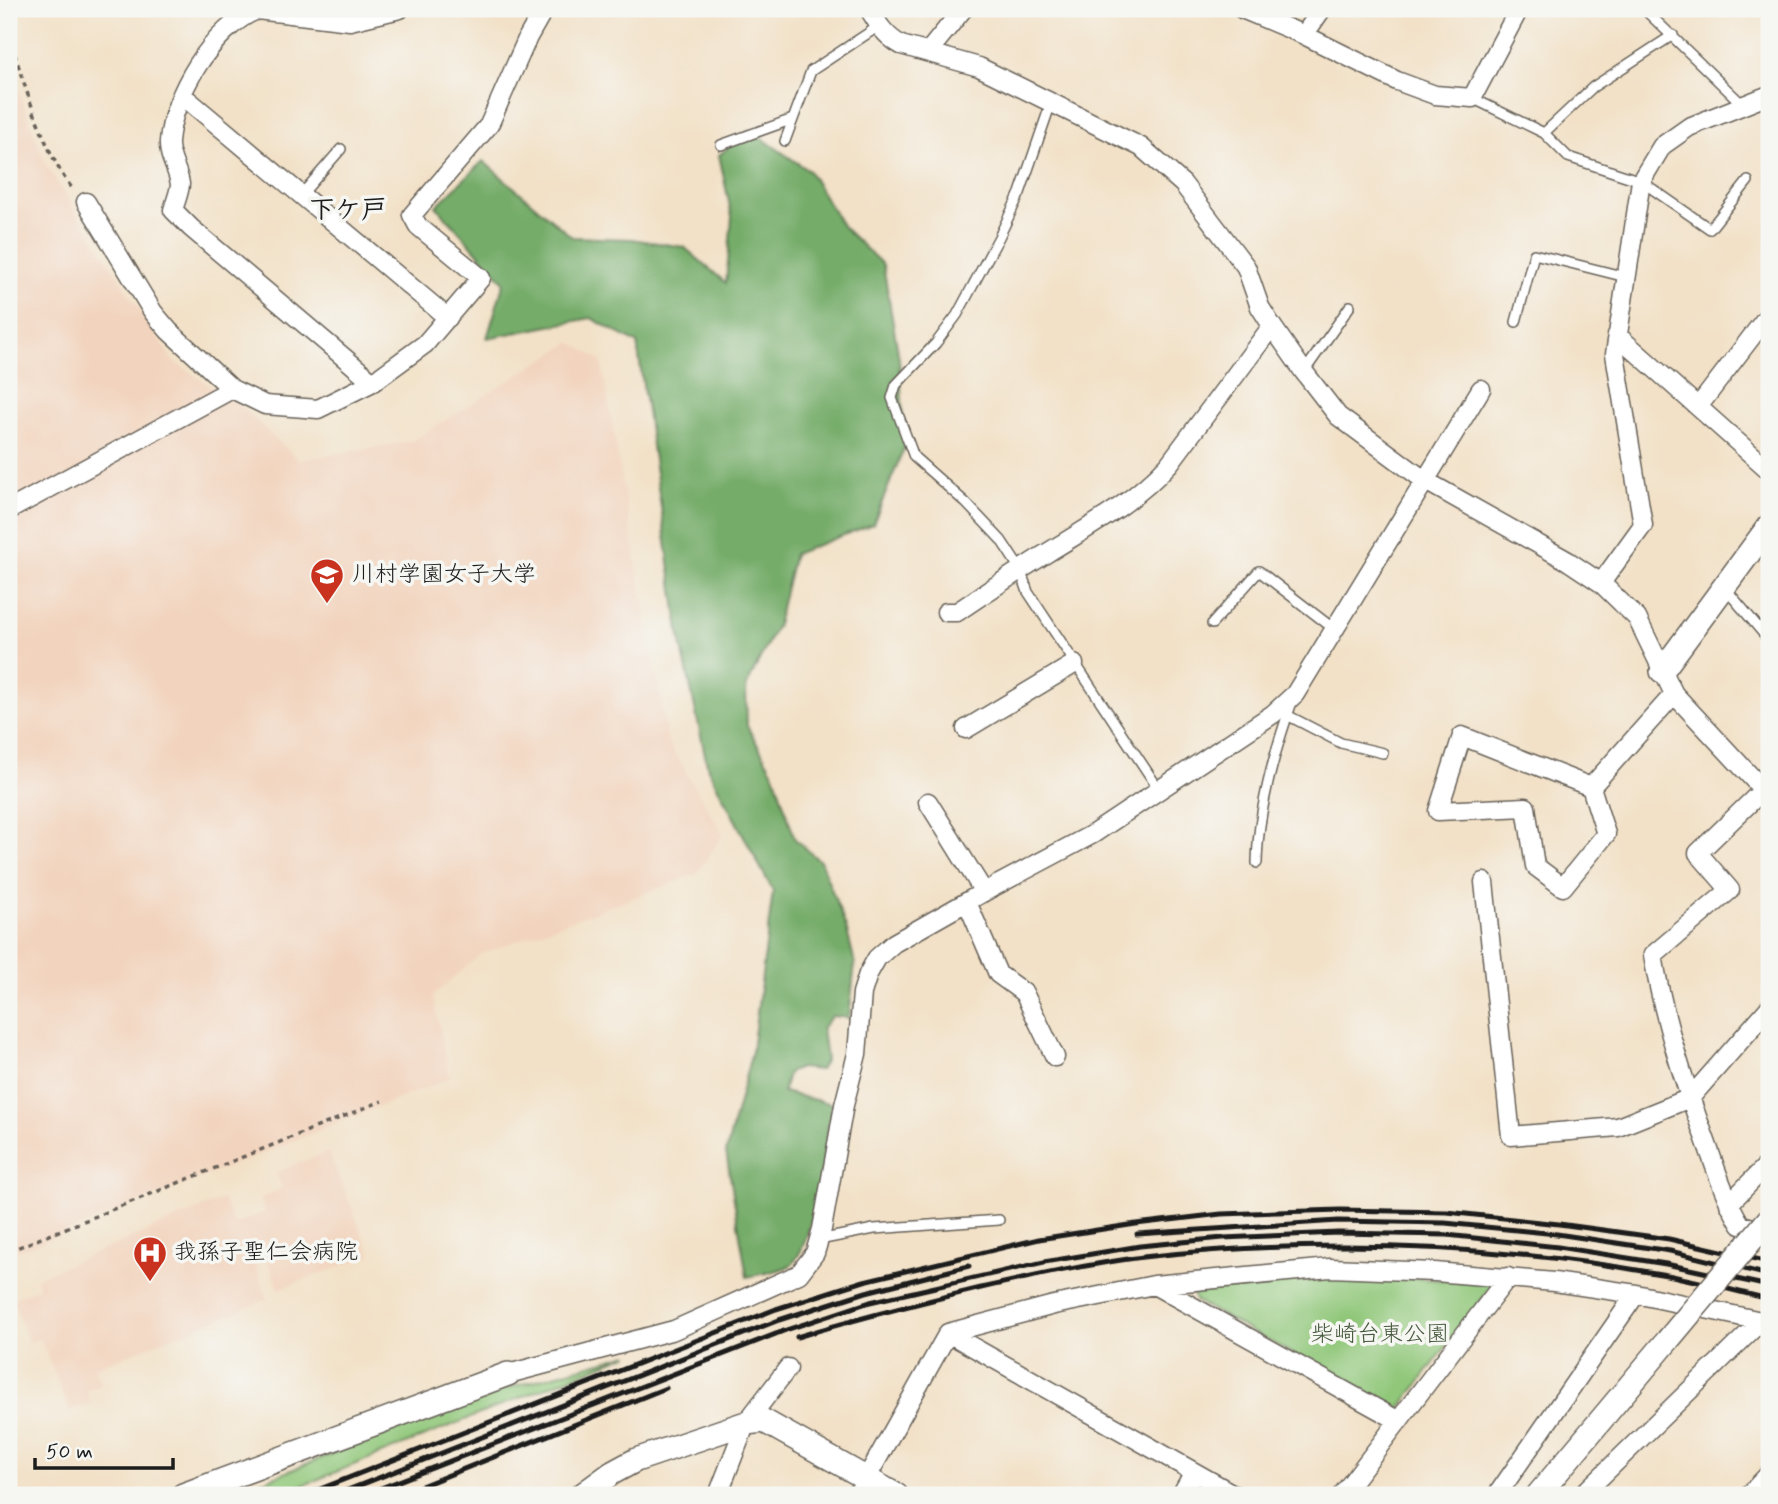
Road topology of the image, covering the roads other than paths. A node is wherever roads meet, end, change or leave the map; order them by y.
1 (400, 9) edge
2 (544, 9) edge
3 (869, 9) edge
4 (963, 9) edge
5 (1242, 9) edge
6 (1322, 9) edge
7 (1519, 9) edge
8 (1644, 9) edge
9 (261, 10) edge
10 (879, 26) junction
11 (1304, 35) junction
12 (1673, 35) junction
13 (928, 52) junction
14 (182, 95) junction
15 (1769, 95) edge
16 (1472, 98) junction
17 (1051, 103) junction
18 (1743, 105) junction
19 (793, 119) junction
20 (1544, 133) junction
21 (785, 141) dead end
22 (721, 145) dead end
23 (341, 149) dead end
24 (1641, 181) junction
25 (1748, 181) dead end
26 (302, 194) junction
27 (86, 202) road end
28 (1626, 277) junction
29 (1350, 306) dead end
30 (1769, 314) edge
31 (448, 318) junction
32 (1516, 322) dead end
33 (1272, 326) junction
34 (1617, 335) junction
35 (1304, 372) junction
36 (373, 382) junction
37 (232, 389) junction
38 (1481, 389) dead end
39 (1698, 407) junction
40 (1769, 470) edge
41 (1424, 481) junction
42 (9, 510) edge
43 (1769, 526) edge
44 (1020, 569) junction
45 (1601, 583) junction
46 (1724, 587) junction
47 (946, 612) dead end
48 (1212, 624) dead end
49 (1334, 629) junction
50 (1769, 640) edge
51 (1074, 664) junction
52 (1662, 671) junction
53 (1295, 694) junction
54 (1674, 694) junction
55 (1287, 715) junction
56 (966, 729) dead end
57 (1383, 752) dead end
58 (1591, 787) junction
59 (1160, 791) junction
60 (1767, 793) edge
61 (928, 802) dead end
62 (1257, 863) dead end
63 (1484, 882) dead end
64 (984, 892) junction
65 (967, 902) junction
66 (1769, 1008) edge
67 (1055, 1057) dead end
68 (1690, 1098) junction
69 (1769, 1163) edge
70 (1729, 1204) junction
71 (1769, 1219) edge
72 (999, 1220) dead end
73 (1769, 1232) edge
74 (819, 1240) junction
75 (1507, 1277) junction
76 (1154, 1285) junction
77 (1636, 1294) junction
78 (1765, 1323) edge
79 (948, 1333) junction
80 (788, 1368) dead end
81 (508, 1374) joint
82 (1399, 1421) junction
83 (746, 1423) junction
84 (1194, 1472) junction
85 (1769, 1474) edge
86 (862, 1487) edge
87 (183, 1495) edge
88 (582, 1495) edge
89 (718, 1495) edge
90 (896, 1495) edge
91 (1181, 1495) edge
92 (1235, 1495) edge
93 (1342, 1495) edge
94 (1497, 1495) edge
95 (1538, 1495) edge
96 (1582, 1495) edge
97 (1749, 1495) edge

1 - 9 street
2 - 31 street
3 - 10 street
4 - 13 street
5 - 11 street
6 - 11 street
7 - 16 street
8 - 12 lane
9 - 14 street
10 - 13 street
10 - 19 lane
11 - 16 street
12 - 18 lane
12 - 20 lane
13 - 17 street
14 - 26 street
14 - 36 street
15 - 18 street
16 - 20 lane
17 - 33 street
17 - 44 lane
18 - 24 street
19 - 21 lane
19 - 22 lane
20 - 24 lane
23 - 26 lane
24 - 25 lane
24 - 28 street
26 - 31 street
27 - 37 street
28 - 32 lane
28 - 34 street
29 - 35 lane
30 - 39 street
31 - 36 street
33 - 35 street
33 - 44 street
34 - 39 street
34 - 45 street
35 - 41 street
36 - 37 street
37 - 42 street
38 - 41 street
39 - 40 street
41 - 45 street
41 - 49 street
43 - 46 street
44 - 47 street
44 - 51 lane
45 - 52 street
46 - 50 lane
46 - 52 street
48 - 49 lane
49 - 53 street
51 - 56 street
51 - 59 lane
52 - 54 street
53 - 55 lane
53 - 59 street
54 - 58 street
54 - 60 street
55 - 57 lane
55 - 62 lane
58 - 58 street
59 - 64 street
60 - 68 street
61 - 64 street
63 - 68 street
64 - 65 street
65 - 67 street
65 - 74 street
66 - 68 street
68 - 70 street
69 - 70 street
70 - 73 street
71 - 95 street, bridge
72 - 74 lane
74 - 81 street
75 - 76 street
75 - 77 street
75 - 82 street
76 - 79 street
76 - 82 street
77 - 78 street
77 - 94 street
78 - 96 street
79 - 84 street
79 - 86 street
80 - 83 street
81 - 87 street
82 - 93 street
83 - 86 street
83 - 88 street
83 - 89 street
84 - 91 street
84 - 92 street
85 - 97 street
86 - 90 street

